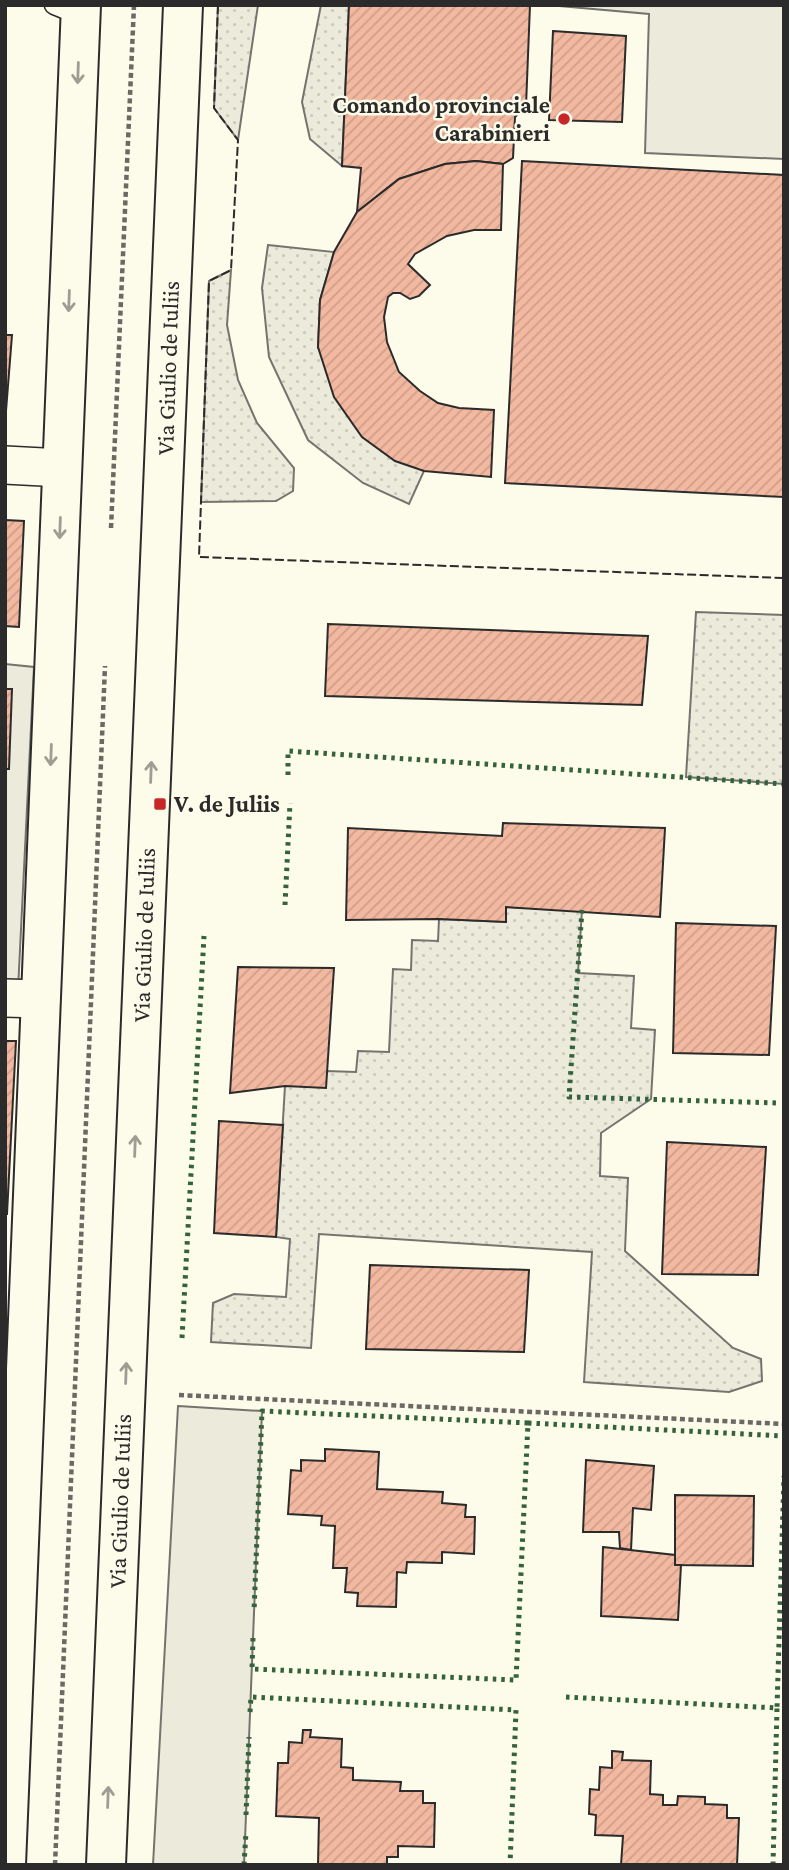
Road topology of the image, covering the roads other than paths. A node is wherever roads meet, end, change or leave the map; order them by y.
1 (72, 9) edge
2 (185, 15) edge
3 (5, 465) edge
4 (62, 468) junction
5 (23, 998) edge
6 (6, 1865) edge
7 (106, 1865) edge

1 -> 4 main road
7 -> 2 main road, Via Giulio de Iuliis
3 - 4 street
4 -> 5 main road
5 - 6 main road

